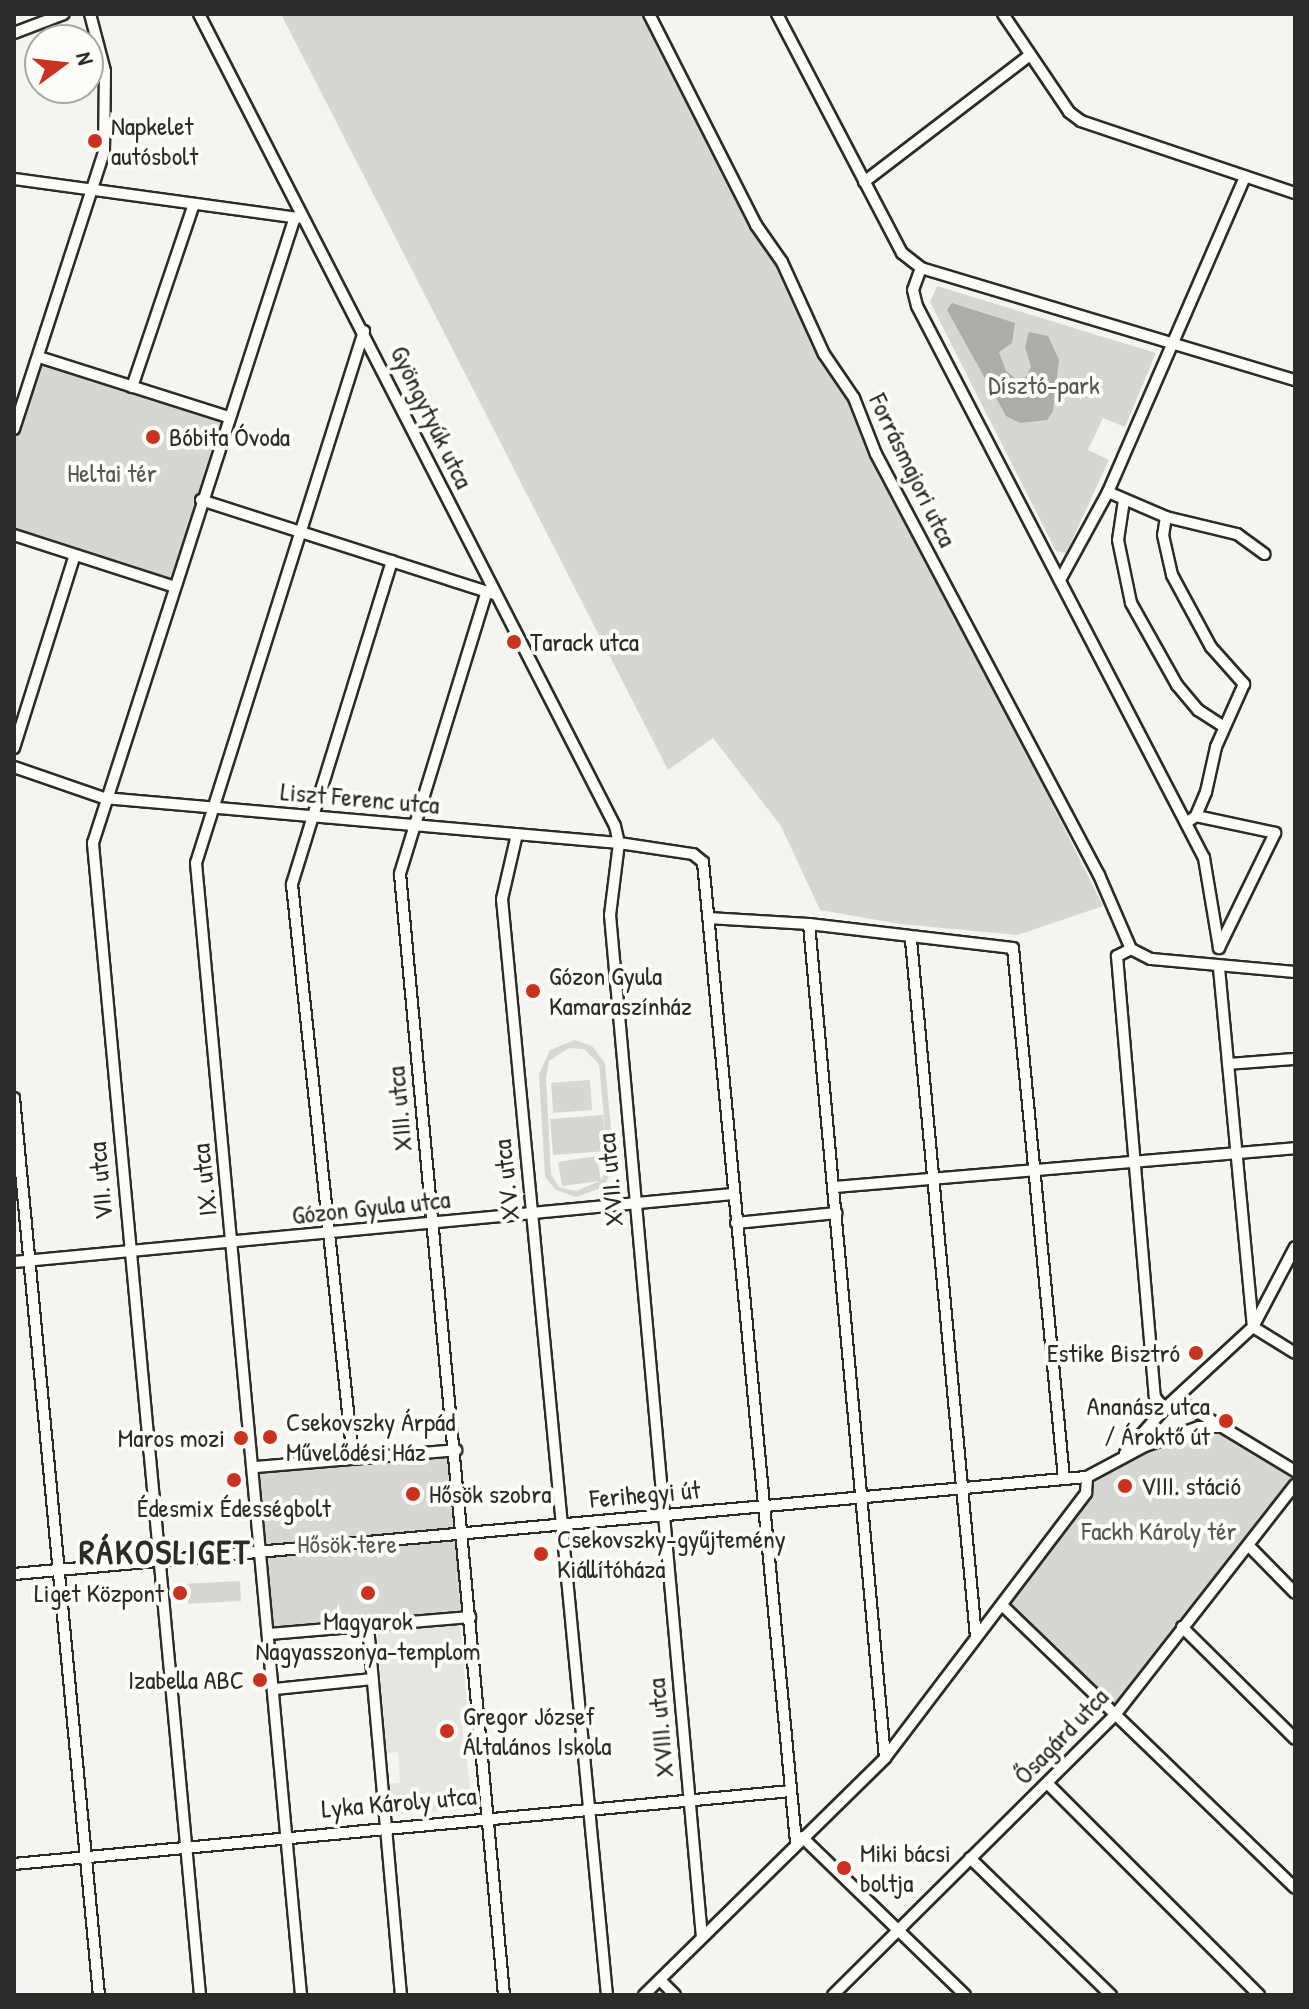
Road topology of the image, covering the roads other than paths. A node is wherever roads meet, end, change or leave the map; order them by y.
1 (64, 14) edge
2 (90, 14) edge
3 (199, 14) edge
4 (649, 14) edge
5 (777, 14) edge
6 (1003, 14) edge
7 (14, 33) edge
8 (1030, 55) junction
9 (1245, 177) junction
10 (14, 179) edge
11 (864, 182) junction
12 (94, 190) junction
13 (1295, 193) edge
14 (194, 204) junction
15 (299, 218) junction
16 (921, 268) junction
17 (364, 331) junction
18 (1172, 340) junction
19 (39, 357) junction
20 (1295, 380) edge
21 (132, 387) junction
22 (228, 417) junction
23 (14, 429) edge
24 (1108, 492) junction
25 (201, 500) junction
26 (1124, 500) junction
27 (1166, 517) junction
28 (300, 531) junction
29 (14, 535) edge
30 (1265, 554) dead end
31 (75, 555) junction
32 (392, 561) junction
33 (1060, 580) junction
34 (172, 586) junction
35 (490, 594) junction
36 (1224, 727) junction
37 (14, 748) edge
38 (14, 767) edge
39 (104, 798) junction
40 (210, 806) junction
41 (310, 816) junction
42 (1196, 816) junction
43 (1186, 823) junction
44 (413, 825) junction
45 (517, 834) junction
46 (619, 843) junction
47 (708, 918) junction
48 (809, 924) junction
49 (911, 940) junction
50 (1131, 949) junction
51 (1219, 968) junction
52 (1295, 972) edge
53 (1295, 1059) edge
54 (1228, 1064) junction
55 (14, 1098) edge
56 (1295, 1148) edge
57 (1235, 1154) junction
58 (1134, 1160) junction
59 (1031, 1168) junction
60 (935, 1178) junction
61 (834, 1187) junction
62 (733, 1194) junction
63 (633, 1203) junction
64 (837, 1213) junction
65 (532, 1214) junction
66 (432, 1222) junction
67 (736, 1223) junction
68 (331, 1233) junction
69 (232, 1242) junction
70 (1295, 1247) edge
71 (129, 1251) junction
72 (28, 1261) junction
73 (14, 1262) edge
74 (1253, 1327) junction
75 (1295, 1353) edge
76 (1176, 1399) junction
77 (1164, 1409) junction
78 (1222, 1427) junction
79 (456, 1450) junction
80 (1122, 1457) junction
81 (353, 1459) junction
82 (255, 1467) junction
83 (1295, 1471) edge
84 (1087, 1477) junction
85 (1064, 1479) junction
86 (1295, 1485) edge
87 (964, 1487) junction
88 (864, 1496) junction
89 (764, 1505) junction
90 (663, 1514) junction
91 (561, 1524) junction
92 (462, 1533) junction
93 (1250, 1547) junction
94 (262, 1551) junction
95 (159, 1561) junction
96 (61, 1570) junction
97 (14, 1574) edge
98 (1295, 1593) edge
99 (1002, 1605) junction
100 (470, 1617) junction
101 (368, 1626) junction
102 (1182, 1627) junction
103 (269, 1634) junction
104 (976, 1637) junction
105 (372, 1679) junction
106 (275, 1689) junction
107 (1115, 1715) junction
108 (1295, 1739) edge
109 (885, 1758) junction
110 (1047, 1783) junction
111 (790, 1791) junction
112 (689, 1799) junction
113 (588, 1808) junction
114 (488, 1816) junction
115 (387, 1826) junction
116 (287, 1835) junction
117 (799, 1840) junction
118 (185, 1848) junction
119 (85, 1857) junction
120 (970, 1858) junction
121 (14, 1864) edge
122 (1295, 1888) edge
123 (900, 1931) junction
124 (702, 1937) junction
125 (660, 1980) junction
126 (99, 1995) edge
127 (200, 1995) edge
128 (301, 1995) edge
129 (401, 1995) edge
130 (504, 1995) edge
131 (607, 1995) edge
132 (644, 1995) edge
133 (675, 1995) edge
134 (833, 1995) edge
135 (965, 1995) edge
136 (1111, 1995) edge
137 (1259, 1995) edge

1 - 7 street
2 - 12 street
3 - 15 street, Gyöngytyúk utca
4 - 50 street, Forrásmajori utca
5 - 11 street
6 - 8 street
8 - 9 street
8 - 11 street
9 - 13 street
9 - 18 street
10 - 12 street
11 - 16 street
12 - 14 street
12 - 19 street
14 - 15 street
14 - 21 street
15 - 17 street, Gyöngytyúk utca
15 - 22 street, VII. utca
16 - 18 street
16 - 33 street
17 - 28 street, IX. utca
17 - 35 street, Gyöngytyúk utca
18 - 20 street
18 - 24 street
19 - 21 street
19 - 23 street
21 - 22 street
22 - 25 street, VII. utca
24 - 26 street
24 - 33 street
25 - 28 street
25 - 34 street, VII. utca
26 - 27 street
26 - 36 street
27 - 30 street
27 - 36 street
28 - 32 street
28 - 40 street, IX. utca
29 - 31 street
31 - 34 street
31 - 37 street
32 - 35 street
32 - 41 street
33 - 43 street
34 - 39 street, VII. utca
35 - 44 street
35 - 46 street, Gyöngytyúk utca
36 - 42 street
38 - 39 street, Liszt Ferenc utca
39 - 40 street, Liszt Ferenc utca
39 - 71 street, VII. utca
40 - 41 street, Liszt Ferenc utca
40 - 69 street, IX. utca
41 - 44 street, Liszt Ferenc utca
41 - 68 street
42 - 43 street
42 - 43 street
44 - 45 street, Liszt Ferenc utca
44 - 66 street, XIII. utca
45 - 46 street, Liszt Ferenc utca
45 - 65 street, XV. utca
46 - 47 street, Liszt Ferenc utca
46 - 63 street, XVII. utca
47 - 48 street
47 - 62 street
48 - 49 street
48 - 61 street
49 - 59 street
49 - 60 street
50 - 51 street
50 - 58 street
51 - 52 street
51 - 54 street
53 - 54 street
54 - 57 street
55 - 72 street
56 - 57 street
57 - 58 street
57 - 74 street
58 - 59 street
58 - 77 street
59 - 60 street
59 - 85 street
60 - 61 street
60 - 87 street
61 - 64 street
62 - 63 street, Gózon Gyula utca
62 - 67 street
63 - 65 street, Gózon Gyula utca
63 - 90 street, XVII. utca
64 - 67 street
64 - 88 street
65 - 66 street, Gózon Gyula utca
65 - 91 street, XV. utca
66 - 68 street, Gózon Gyula utca
66 - 79 street, XIII. utca
67 - 89 street
68 - 69 street, Gózon Gyula utca
68 - 81 street
69 - 71 street, Gózon Gyula utca
69 - 82 street, IX. utca
70 - 74 street
71 - 72 street, Gózon Gyula utca
71 - 95 street, VII. utca
72 - 73 street, Gózon Gyula utca
72 - 96 street
74 - 75 street
74 - 76 street
76 - 77 street
76 - 78 street
77 - 80 street
78 - 80 street, Ferihegyi út
78 - 83 street
79 - 81 street
79 - 92 street, XIII. utca
80 - 84 street, Ferihegyi út
81 - 82 street
82 - 94 street, IX. utca
84 - 85 street, Ferihegyi út
84 - 99 street
85 - 87 street, Ferihegyi út
86 - 93 street, Ősagárd utca
87 - 88 street, Ferihegyi út
87 - 104 street
88 - 89 street, Ferihegyi út
88 - 109 street
89 - 90 street, Ferihegyi út
89 - 111 street
90 - 91 street, Ferihegyi út
90 - 112 street, XVIII. utca
91 - 92 street, Ferihegyi út
91 - 113 street, XV. utca
92 - 94 street, Ferihegyi út
92 - 100 street, XIII. utca
93 - 98 street
93 - 102 street, Ősagárd utca
94 - 95 street, Ferihegyi út
94 - 103 street, IX. utca
95 - 96 street, Ferihegyi út
95 - 118 street, VII. utca
96 - 97 street, Ferihegyi út
96 - 119 street
99 - 104 street
99 - 107 street
100 - 101 street
100 - 114 street, XIII. utca
101 - 103 street
101 - 105 street
102 - 107 street, Ősagárd utca
102 - 108 street
103 - 106 street, IX. utca
104 - 109 street
105 - 106 street
105 - 115 street
106 - 116 street, IX. utca
107 - 110 street, Ősagárd utca
107 - 122 street
109 - 117 street
110 - 120 street, Ősagárd utca
110 - 137 street
111 - 112 street, Lyka Károly utca
111 - 117 street
112 - 113 street, Lyka Károly utca
112 - 124 street, XVIII. utca
113 - 114 street, Lyka Károly utca
113 - 131 street, XV. utca
114 - 115 street, Lyka Károly utca
114 - 130 street, XIII. utca
115 - 116 street, Lyka Károly utca
115 - 129 street
116 - 118 street, Lyka Károly utca
116 - 128 street, IX. utca
117 - 123 street
117 - 124 street
118 - 119 street, Lyka Károly utca
118 - 127 street, VII. utca
119 - 121 street, Lyka Károly utca
119 - 126 street
120 - 123 street, Ősagárd utca
120 - 136 street
123 - 134 street, Ősagárd utca
123 - 135 street
124 - 125 street
125 - 132 street
125 - 133 street

